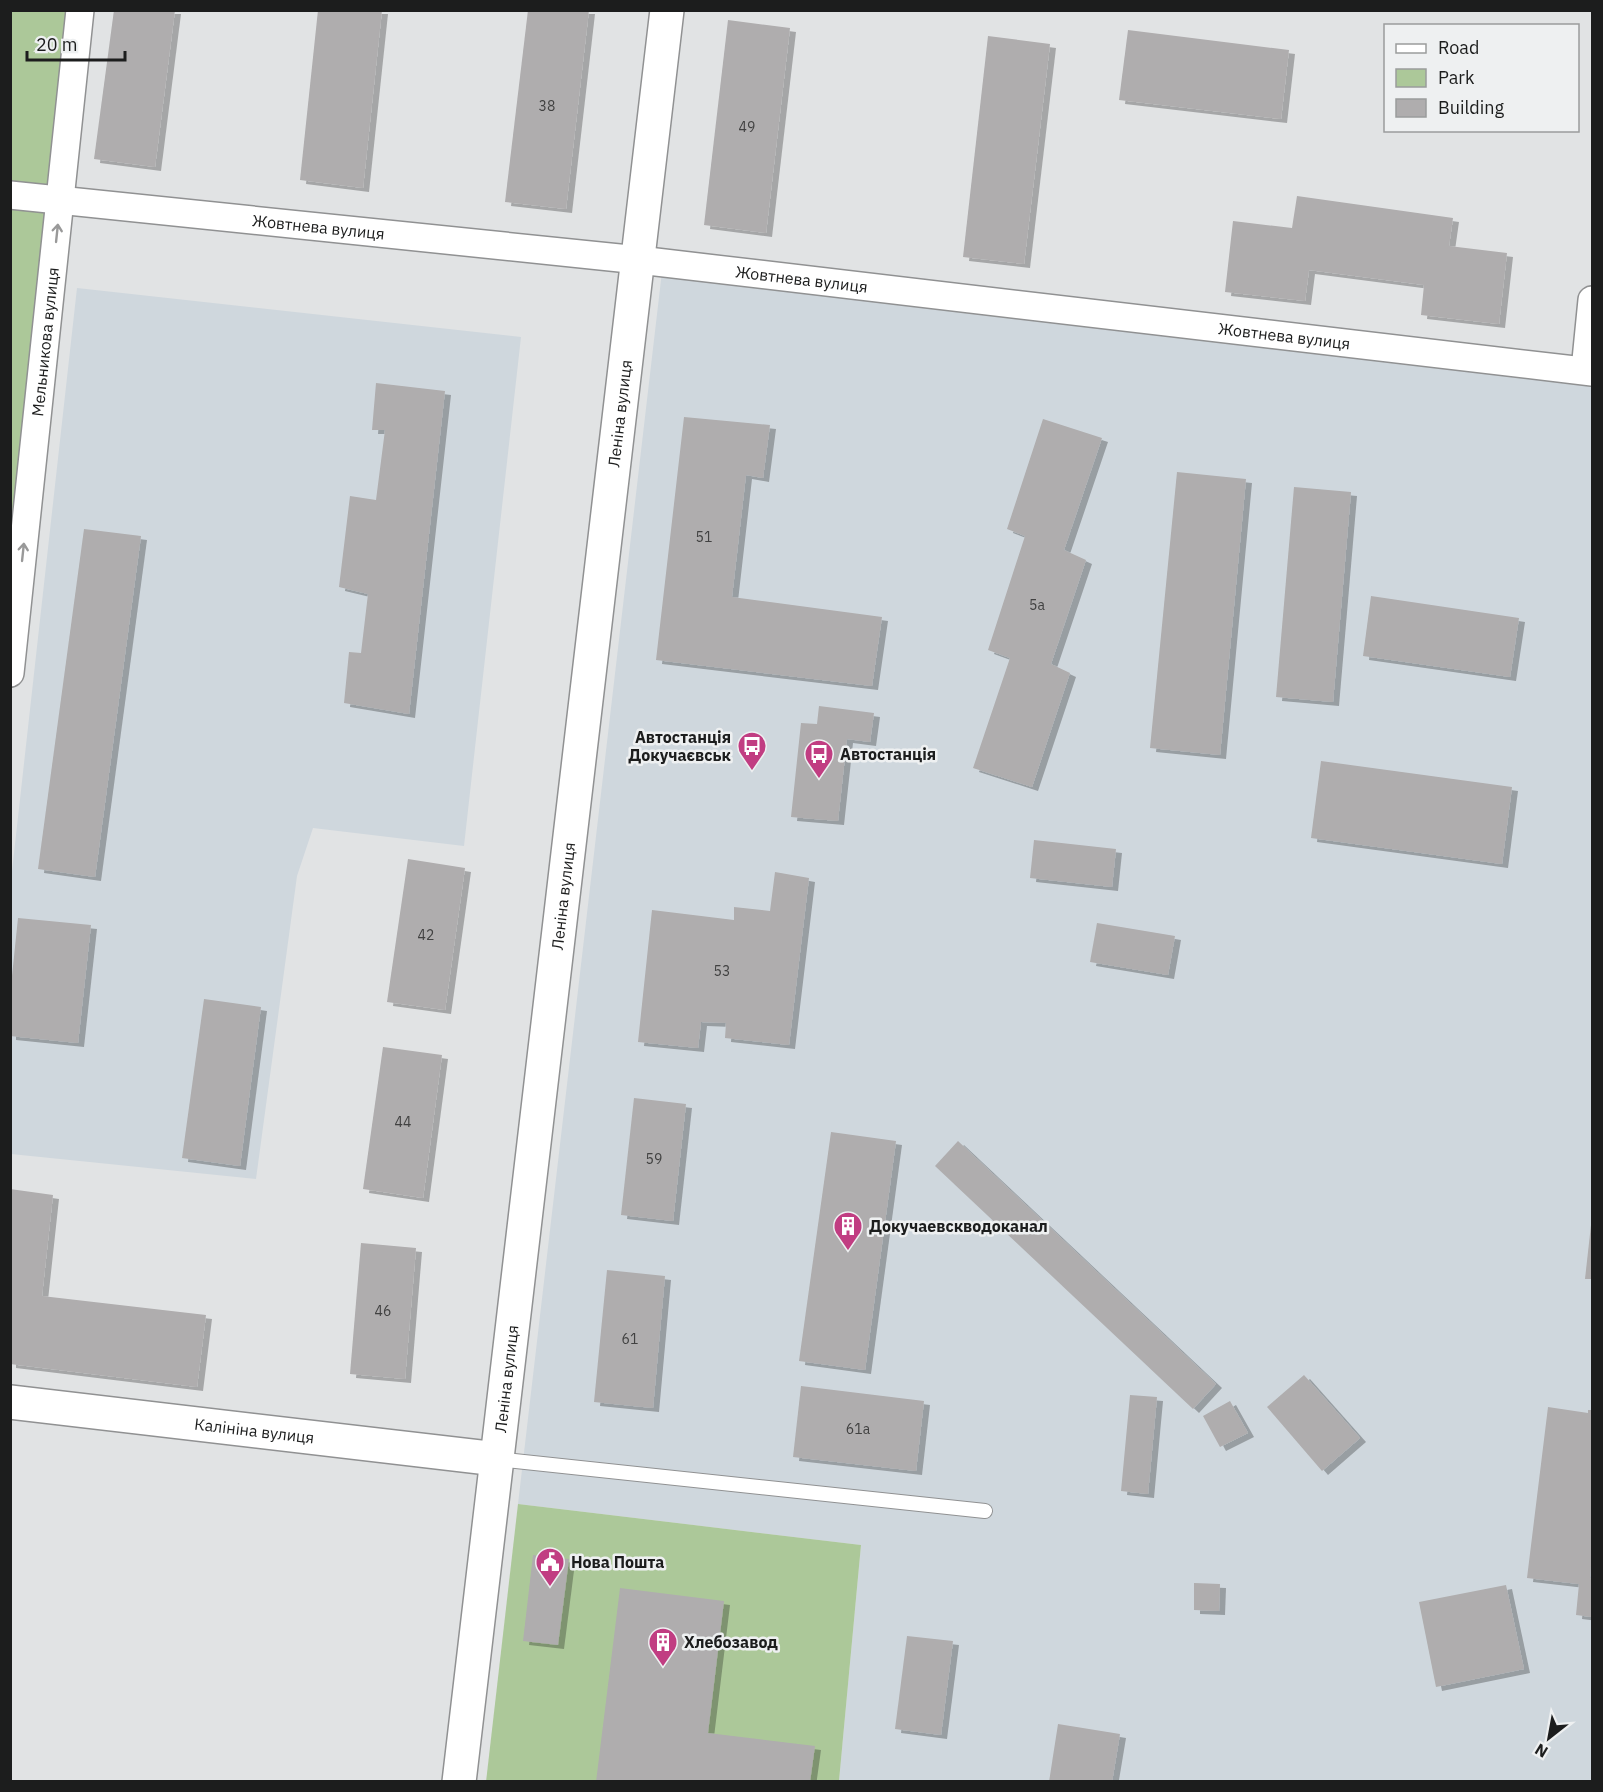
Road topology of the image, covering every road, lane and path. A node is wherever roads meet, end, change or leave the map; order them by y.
1 (80, 10) edge
2 (667, 10) edge
3 (10, 195) edge
4 (61, 200) junction
5 (639, 260) junction
6 (1593, 300) edge
7 (1589, 371) edge
8 (10, 673) edge
9 (10, 1402) edge
10 (497, 1459) junction
11 (985, 1511) dead end
12 (459, 1782) edge

1 - 4 street, Мельникова вулиця
2 - 5 street, Леніна вулиця
3 - 4 street, Жовтнева вулиця
4 - 5 street, Жовтнева вулиця
8 -> 4 street, Мельникова вулиця
5 - 7 street, Жовтнева вулиця
5 - 10 street, Леніна вулиця
6 - 7 street
9 - 10 street, Калініна вулиця
10 - 11 lane
10 - 12 street, Леніна вулиця

